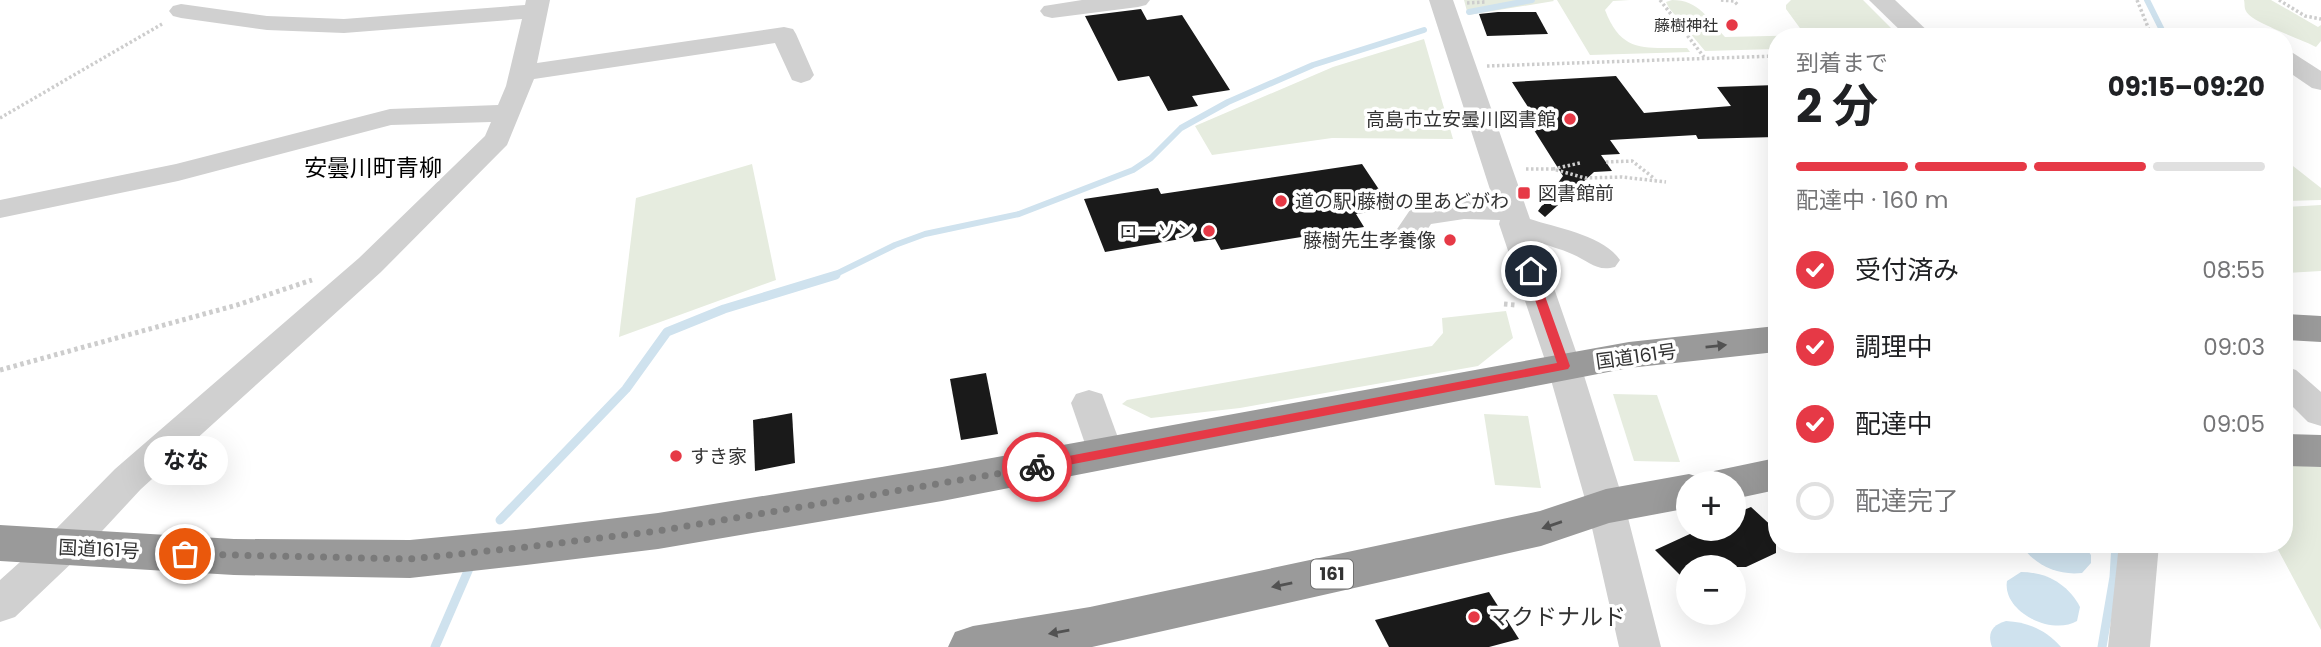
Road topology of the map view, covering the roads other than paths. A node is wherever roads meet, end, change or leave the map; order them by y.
1 (1138, 0) edge
2 (1881, 0) edge
3 (1450, 1) edge
4 (536, 6) edge
5 (181, 11) road end
6 (1052, 11) dead end
7 (1912, 28) edge
8 (2293, 64) edge
9 (522, 73) junction
10 (801, 75) dead end
11 (2321, 82) edge
12 (508, 113) junction
13 (0, 209) edge
14 (1512, 217) junction
15 (1408, 235) dead end
16 (1604, 260) dead end
17 (2293, 327) edge
18 (2321, 328) edge
19 (1768, 340) edge
20 (1564, 366) junction
21 (2293, 387) edge
22 (1089, 402) dead end
23 (2321, 413) edge
24 (2293, 450) edge
25 (2321, 451) edge
26 (1104, 454) junction
27 (1768, 476) edge
28 (1746, 480) edge
29 (1676, 493) edge
30 (1606, 506) junction
31 (0, 542) edge
32 (63, 547) junction
33 (2138, 553) edge
34 (0, 605) edge
35 (972, 647) edge
36 (1640, 647) edge
37 (2129, 647) edge

1 - 6 street
2 - 7 street
3 - 14 street
4 - 5 street
4 - 9 street
8 - 11 street
9 - 10 street
9 - 12 street
12 - 13 street
12 - 32 street
14 - 15 street
14 - 16 street
14 - 20 street
17 - 18 highway
20 -> 19 highway, 国道161号
20 - 26 highway, 国道161号
20 - 30 street
21 - 23 street
22 - 26 street
24 - 25 highway
26 - 32 highway, 国道161号
27 - 28 highway
29 - 30 highway, 161
30 -> 35 highway, 161
30 - 36 street
31 - 32 highway, 国道161号
32 - 34 street
33 - 37 street

